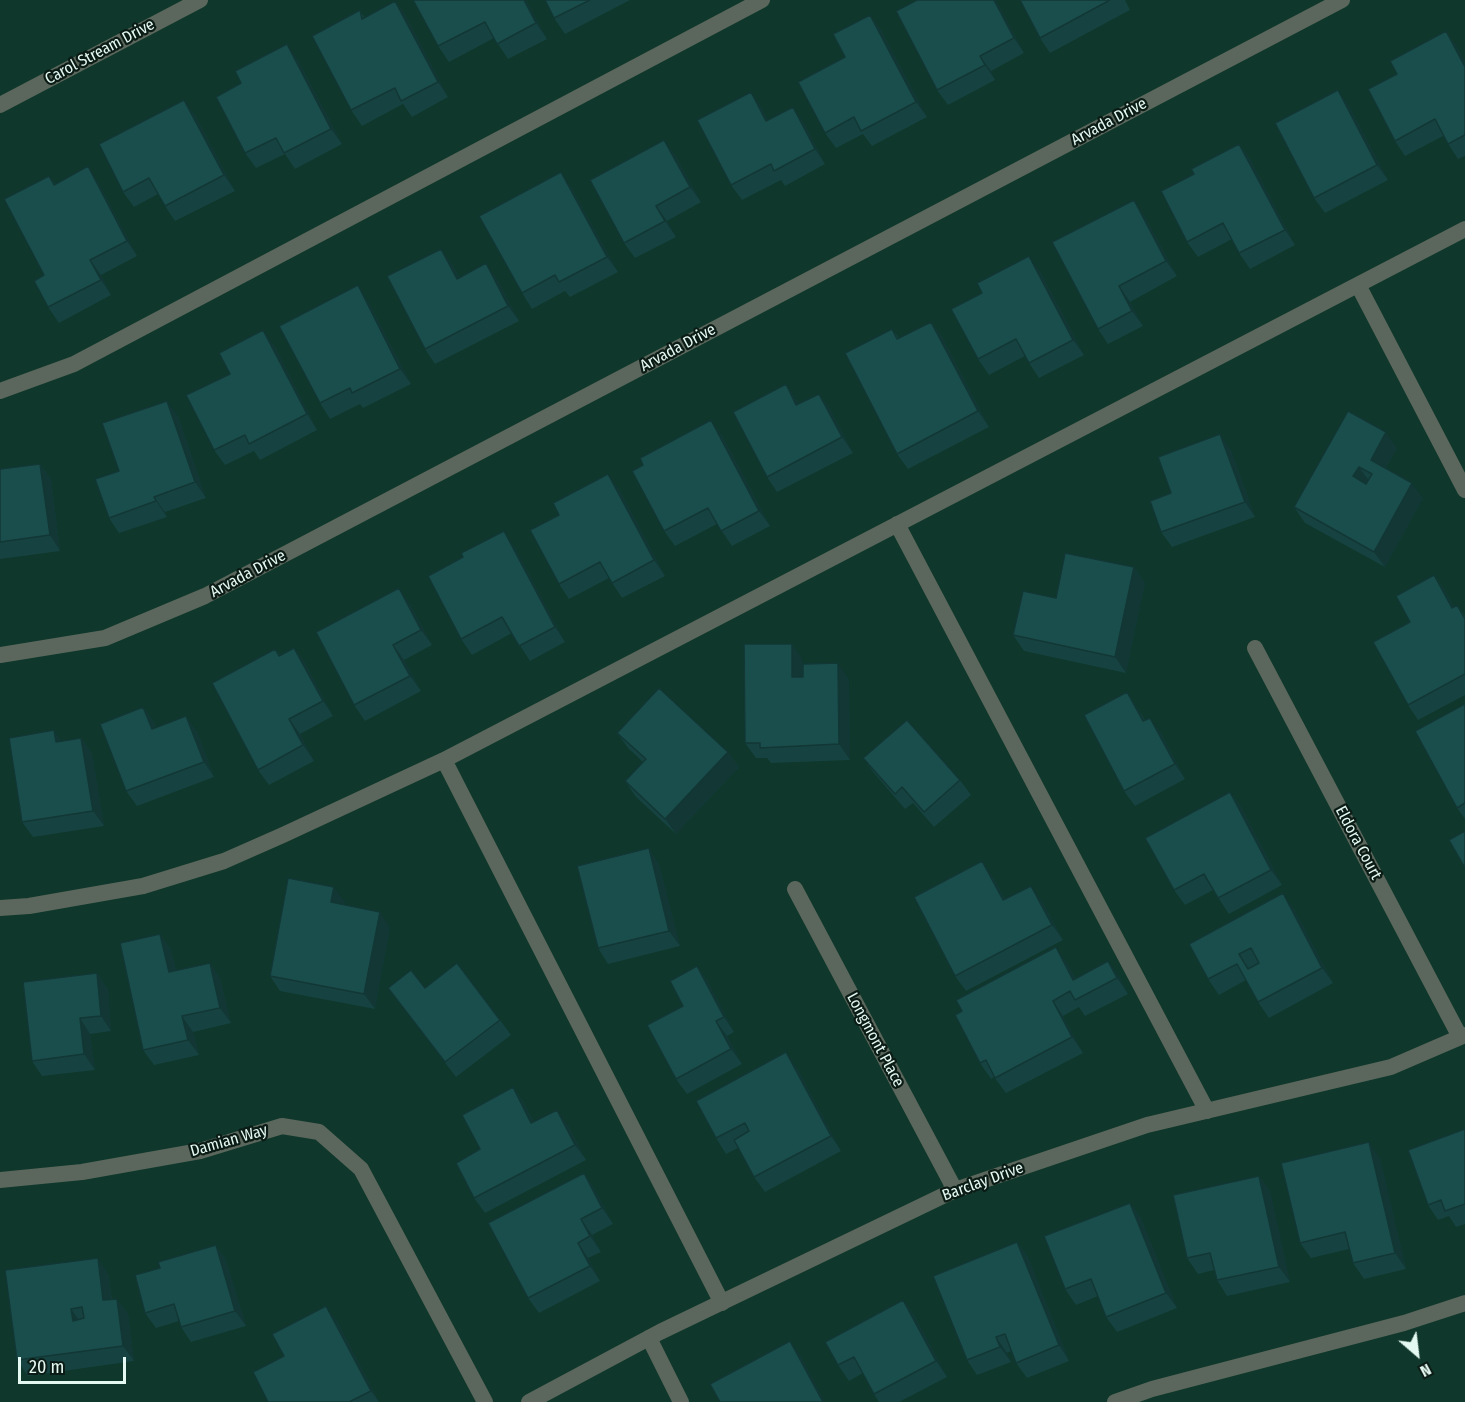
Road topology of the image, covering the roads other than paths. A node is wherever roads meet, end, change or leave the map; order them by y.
1 (200, 0) edge
2 (762, 0) edge
3 (1342, 0) edge
4 (0, 105) edge
5 (1465, 229) edge
6 (1358, 285) junction
7 (0, 391) edge
8 (1465, 490) edge
9 (897, 524) junction
10 (1255, 648) dead end
11 (0, 655) edge
12 (444, 760) junction
13 (795, 889) dead end
14 (0, 908) edge
15 (1463, 1036) edge
16 (1207, 1110) junction
17 (0, 1180) edge
18 (955, 1190) junction
19 (722, 1303) junction
20 (1465, 1303) edge
21 (649, 1338) junction
22 (485, 1402) edge
23 (529, 1402) edge
24 (681, 1402) edge
25 (1115, 1402) edge

1 - 4 street, Carol Stream Drive
2 - 7 street
3 - 11 street, Arvada Drive
5 - 6 street
6 - 8 street
6 - 9 street
9 - 12 street
9 - 16 street
10 - 15 street, Eldora Court
12 - 14 street
12 - 19 street
13 - 18 street, Longmont Place
15 - 16 street, Barclay Drive
16 - 18 street, Barclay Drive
17 - 22 street, Damian Way
18 - 19 street, Barclay Drive
19 - 21 street, Barclay Drive
20 - 25 street
21 - 23 street, Barclay Drive
21 - 24 street

